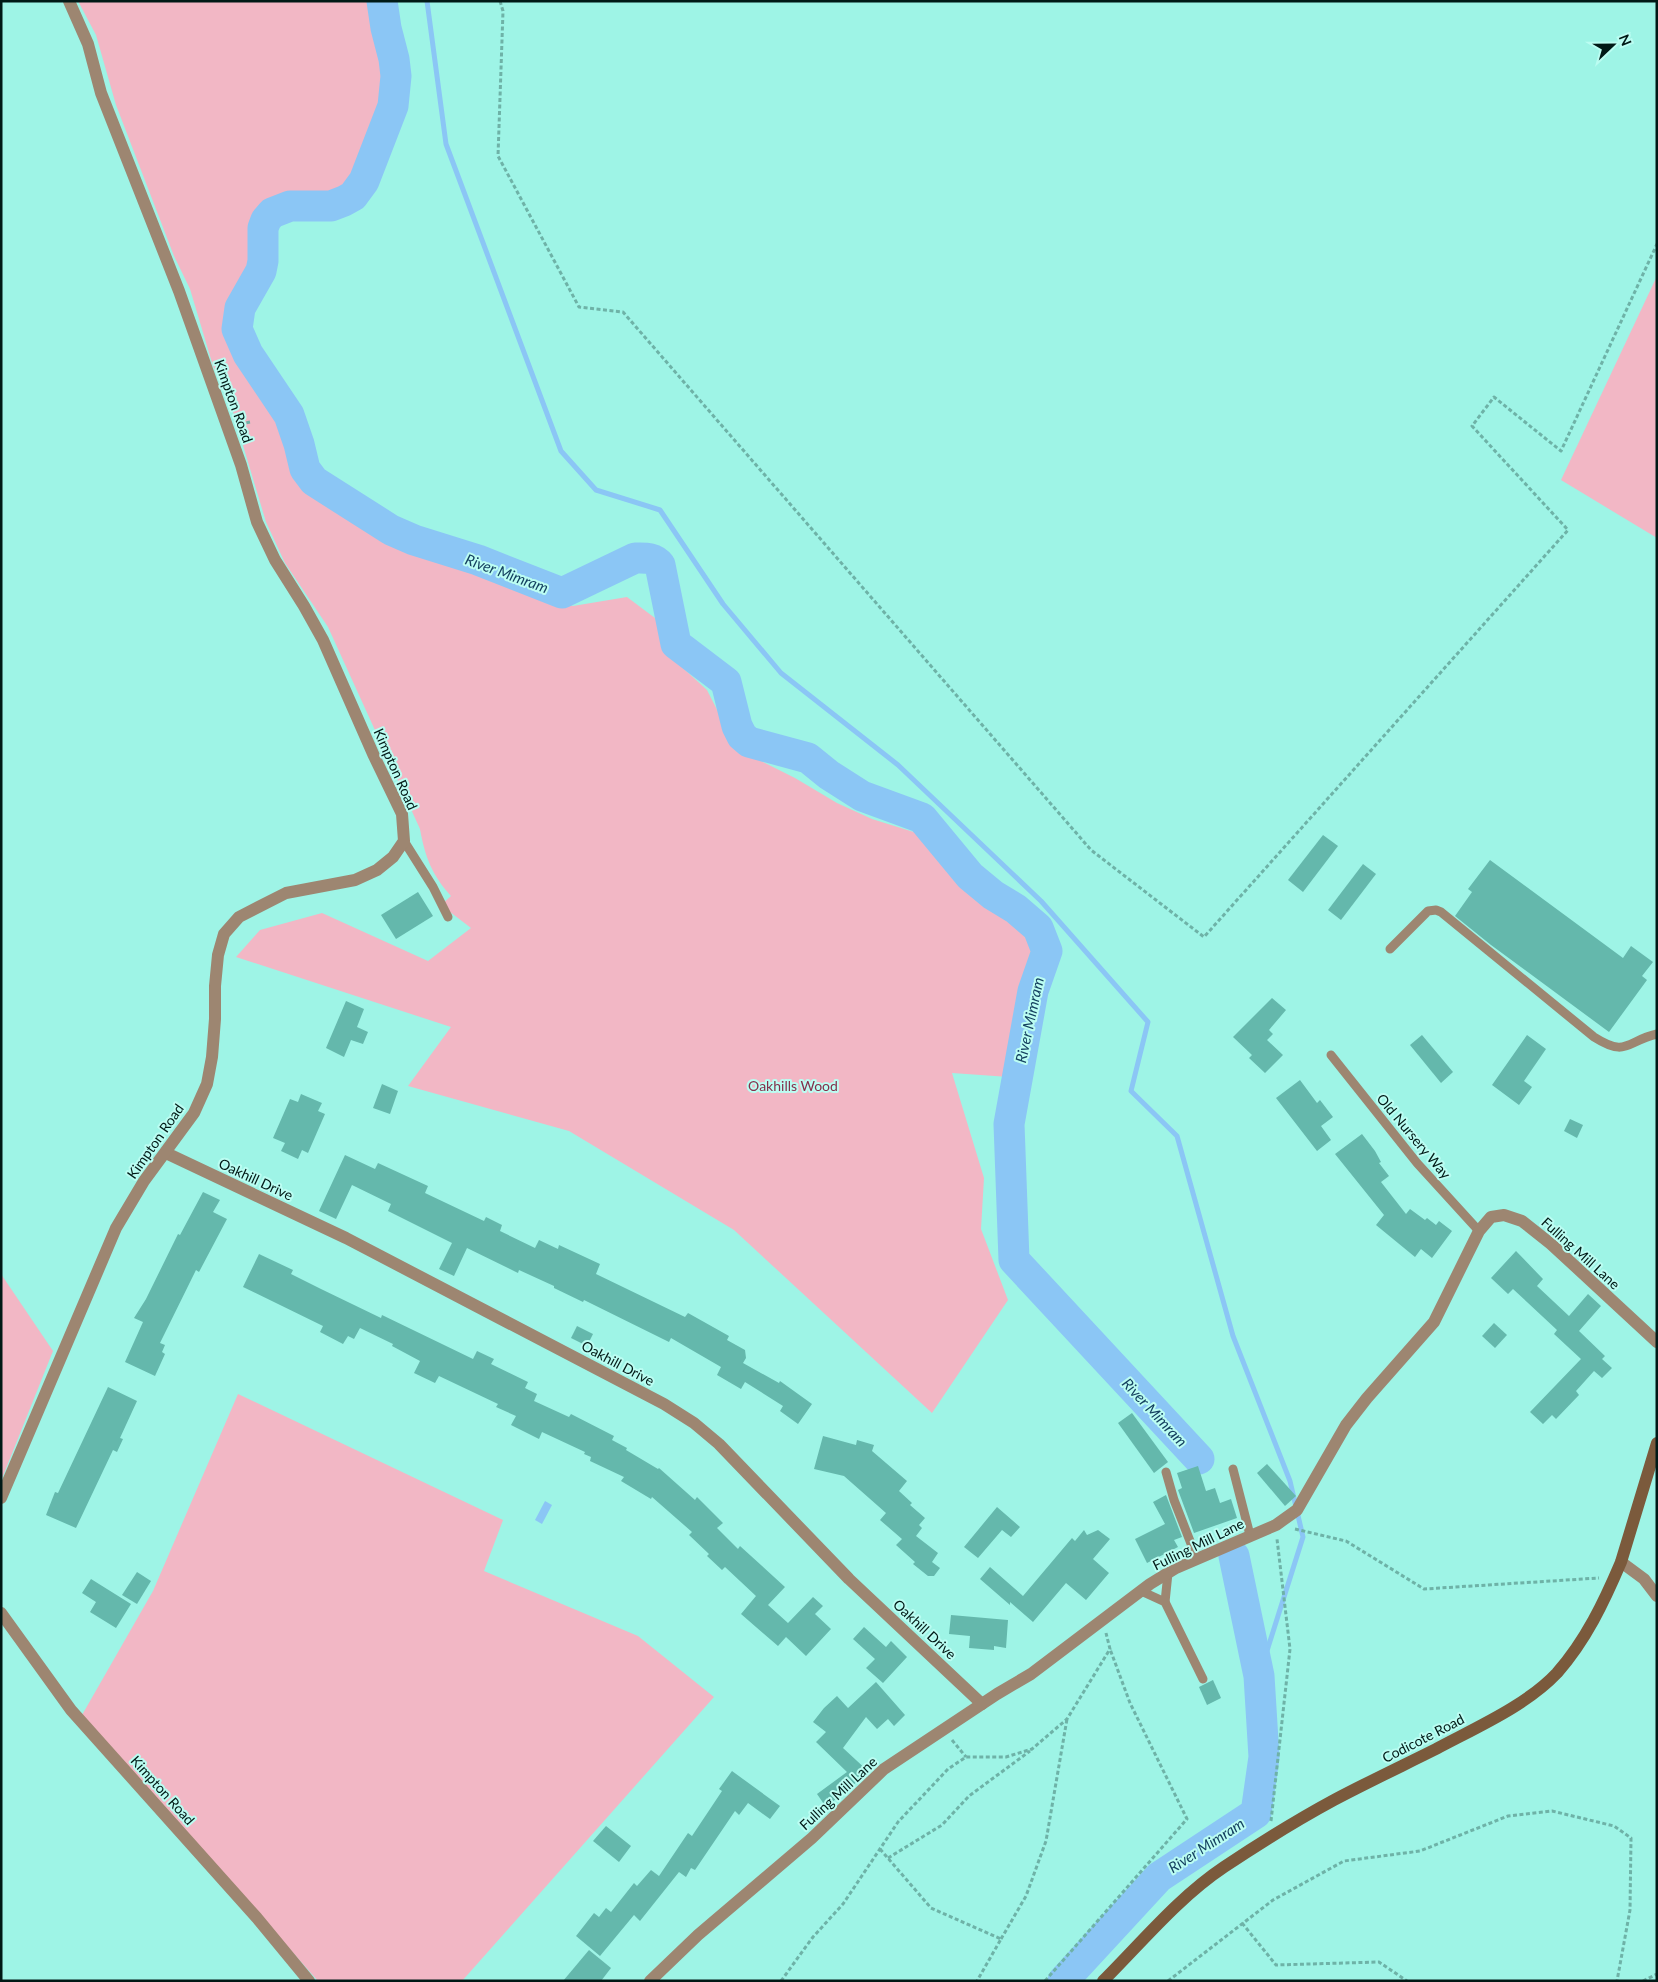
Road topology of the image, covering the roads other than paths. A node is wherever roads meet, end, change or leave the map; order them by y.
1 (68, 1) edge
2 (404, 841) junction
3 (448, 917) dead end
4 (1390, 949) dead end
5 (1657, 1034) edge
6 (1331, 1055) dead end
7 (166, 1153) junction
8 (1479, 1230) junction
9 (1657, 1342) edge
10 (1657, 1443) edge
11 (1232, 1469) dead end
12 (1166, 1472) dead end
13 (1, 1498) edge
14 (1250, 1535) junction
15 (1197, 1559) junction
16 (1621, 1562) junction
17 (1168, 1573) junction
18 (1141, 1591) junction
19 (1657, 1596) edge
20 (1165, 1602) junction
21 (1, 1614) edge
22 (1203, 1679) dead end
23 (982, 1704) junction
24 (309, 1981) edge
25 (650, 1981) edge
26 (1103, 1981) edge

1 - 2 street, Kimpton Road
2 - 3 lane
2 - 7 street, Kimpton Road
4 - 5 lane
6 - 8 lane, Old Nursery Way
7 - 13 street, Kimpton Road
7 - 23 street, Oakhill Drive
8 - 9 street, Fulling Mill Lane
8 - 14 street, Fulling Mill Lane
10 - 16 main road, Codicote Road
11 - 14 lane
12 - 15 lane
14 - 15 street, Fulling Mill Lane
15 - 17 street, Fulling Mill Lane
16 - 19 street
16 - 26 main road, Codicote Road
17 - 18 street, Fulling Mill Lane
17 - 20 lane
18 - 20 lane
18 - 23 street, Fulling Mill Lane
20 - 22 lane
21 - 24 street, Kimpton Road
23 - 25 street, Fulling Mill Lane

